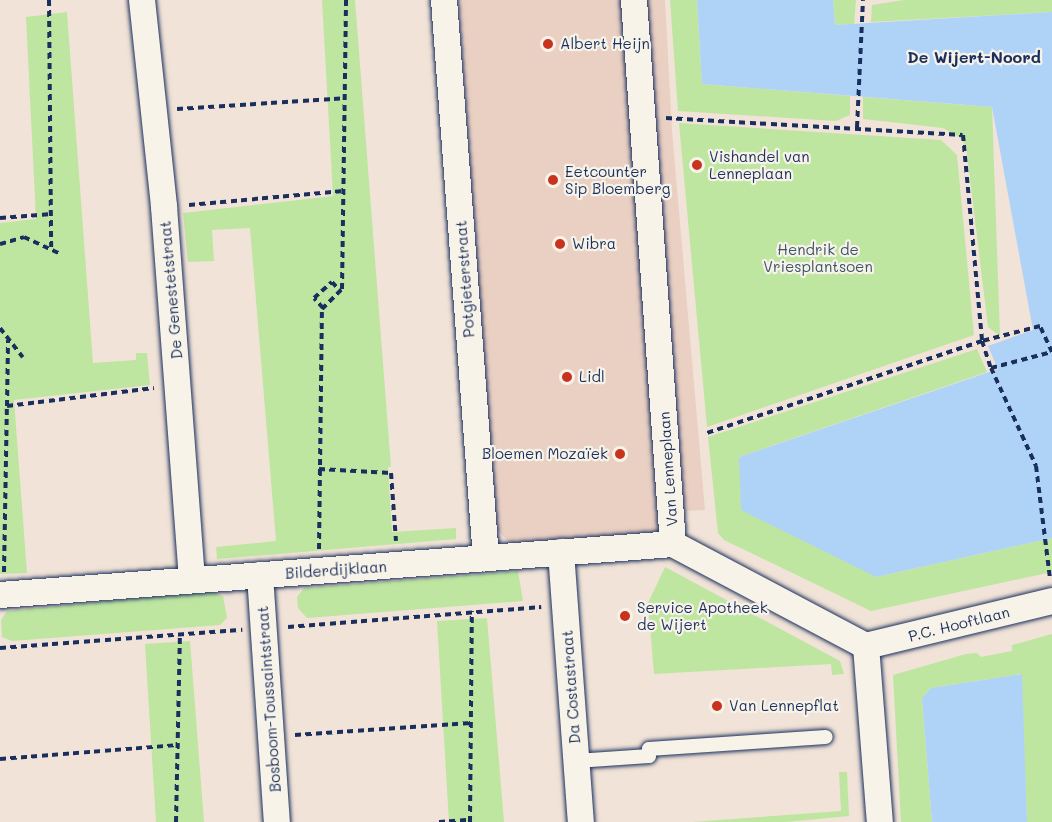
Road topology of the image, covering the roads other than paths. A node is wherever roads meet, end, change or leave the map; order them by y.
1 (142, 0) edge
2 (444, 0) edge
3 (634, 0) edge
4 (673, 544) junction
5 (561, 552) junction
6 (486, 558) junction
7 (260, 575) junction
8 (192, 580) junction
9 (2, 595) edge
10 (1052, 601) edge
11 (866, 646) junction
12 (826, 737) dead end
13 (576, 761) junction
14 (277, 822) edge
15 (581, 822) edge
16 (880, 822) edge

1 - 8 street, De Genestetstraat
2 - 6 street, Potgieterstraat
3 - 4 street, Van Lenneplaan
4 - 5 street, Bilderdijklaan
4 - 11 street, Van Lenneplaan
5 - 6 street, Bilderdijklaan
5 - 13 street, Da Costastraat
6 - 7 street, Bilderdijklaan
7 - 8 street, Bilderdijklaan
7 - 14 street, Bosboom-Toussaintstraat
8 - 9 street, Bilderdijklaan
10 - 11 street, P.C. Hooftlaan
11 - 16 street
12 - 13 lane
13 - 15 street, Da Costastraat

